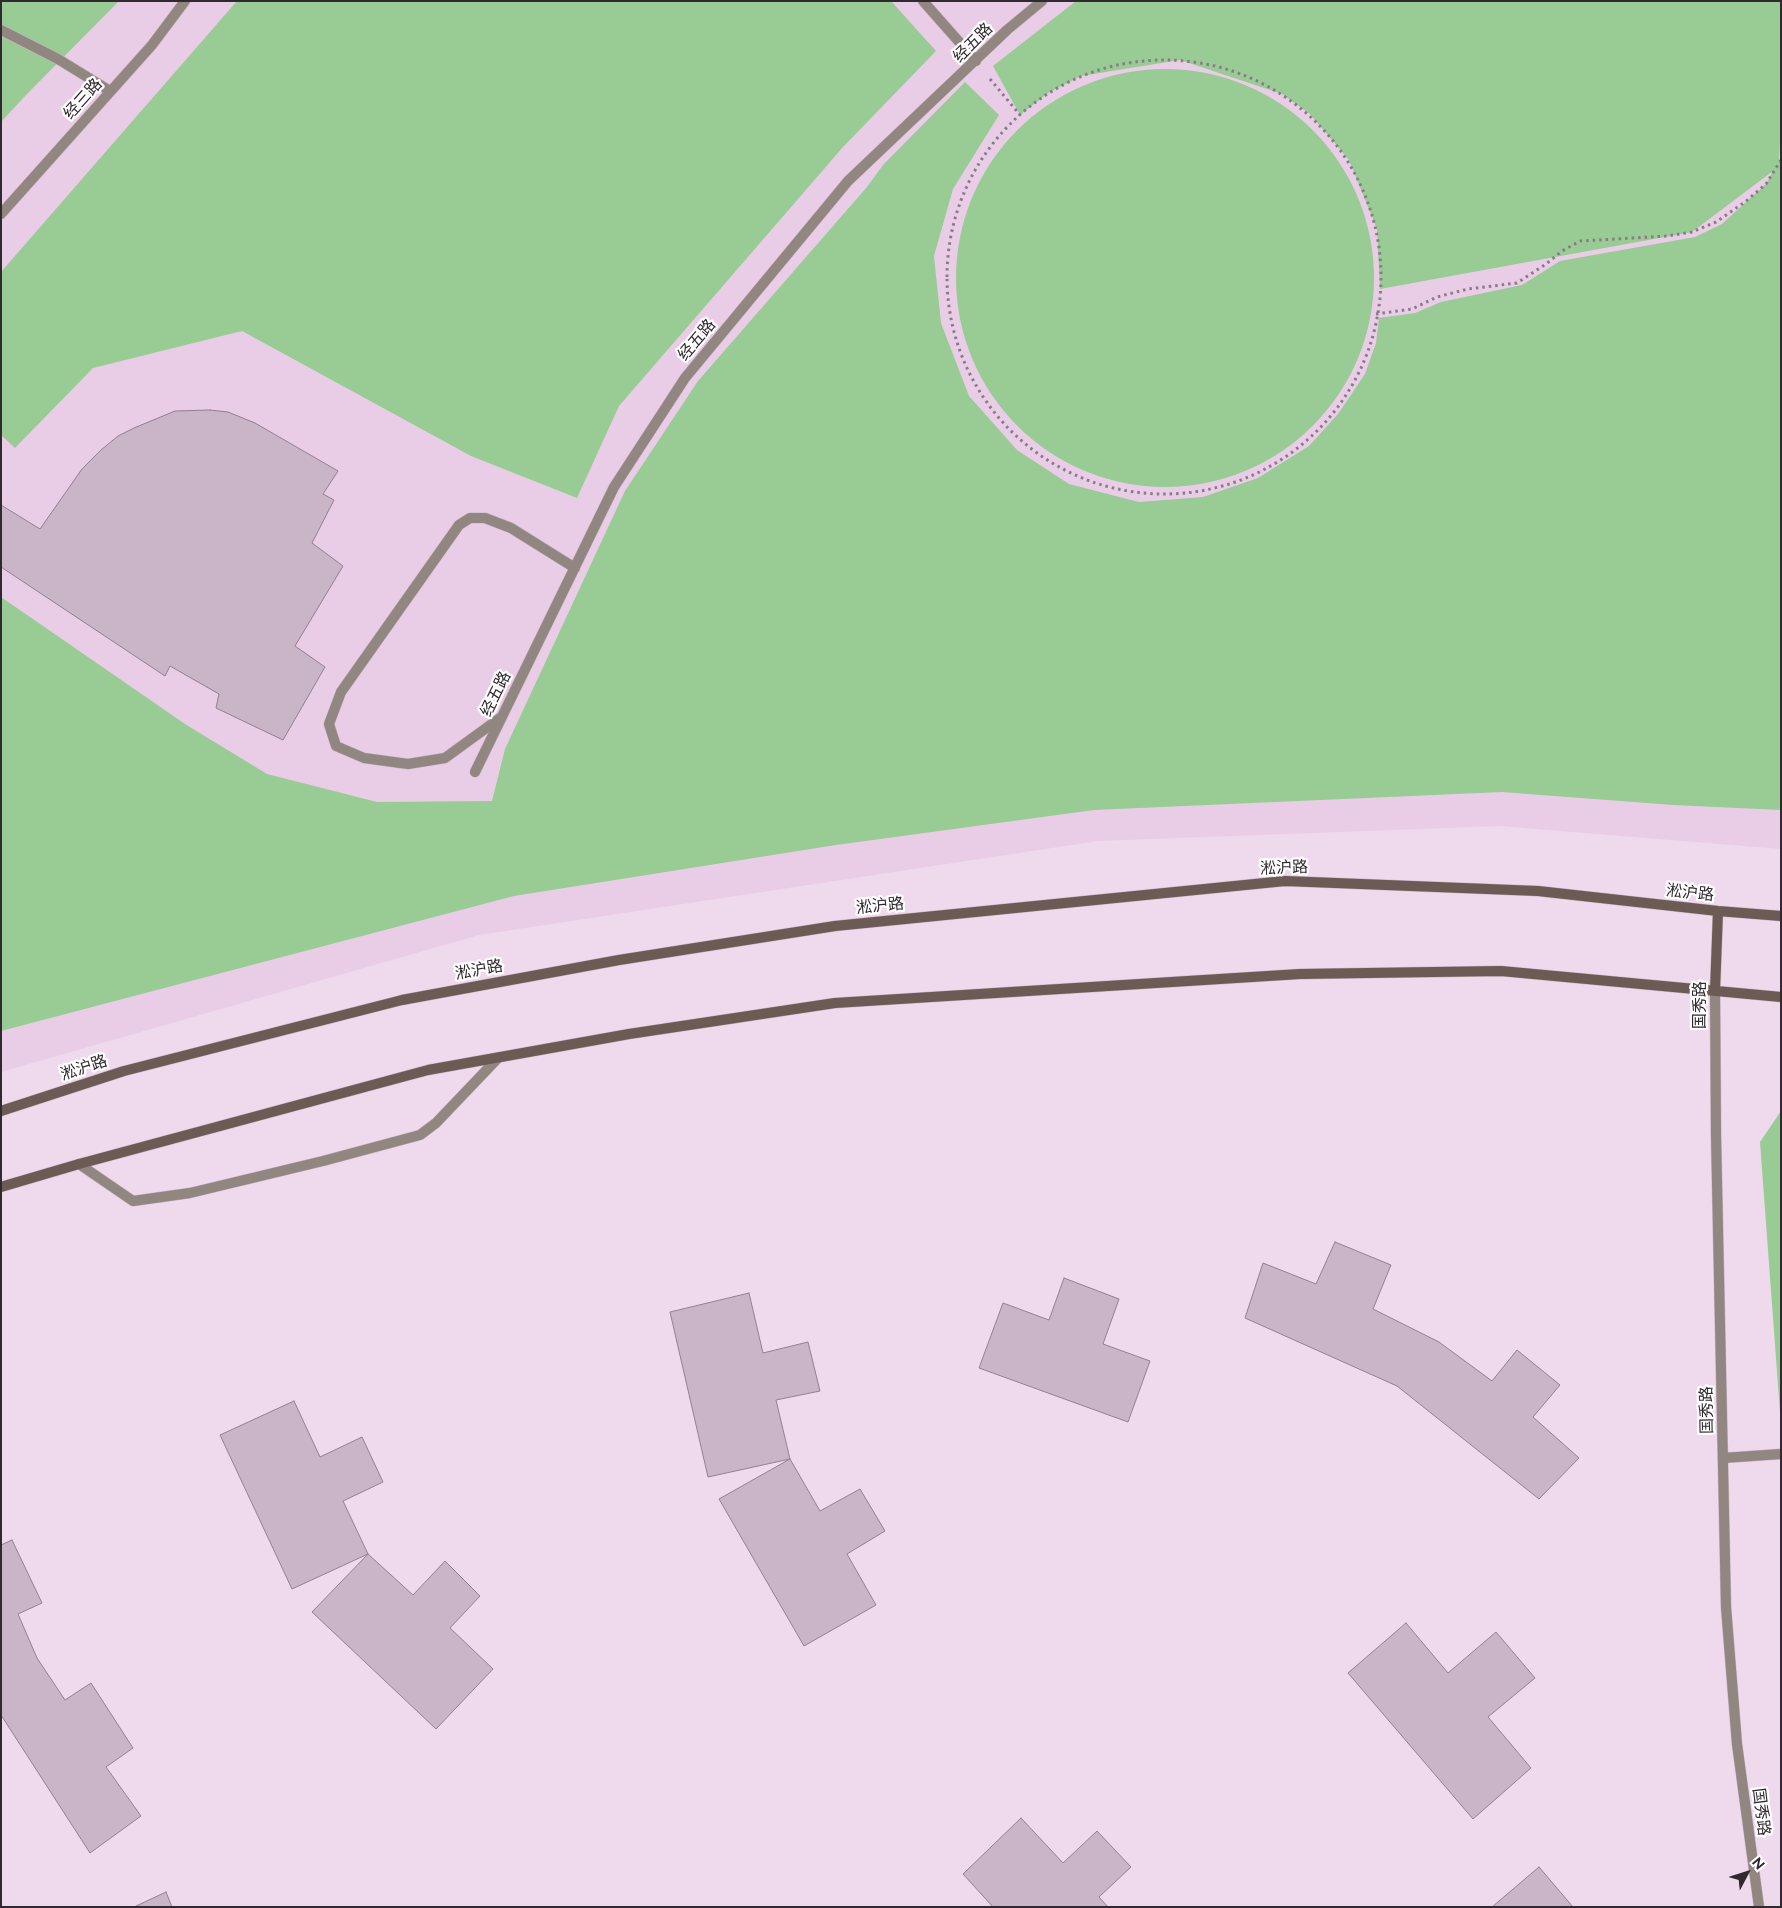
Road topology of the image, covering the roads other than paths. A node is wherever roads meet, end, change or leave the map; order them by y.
1 (185, 1) edge
2 (924, 1) edge
3 (1042, 1) edge
4 (1, 30) edge
5 (976, 61) junction
6 (110, 91) junction
7 (1, 214) edge
8 (575, 568) junction
9 (501, 717) junction
10 (475, 772) dead end
11 (1718, 911) junction
12 (1781, 916) edge
13 (1715, 991) junction
14 (1781, 997) edge
15 (498, 1058) junction
16 (1, 1111) edge
17 (78, 1164) junction
18 (1, 1187) edge
19 (1781, 1454) edge
20 (1723, 1458) junction
21 (1759, 1907) edge

1 - 6 street, 经三路
2 - 5 street
3 - 5 street, 经五路
4 - 6 street
5 - 8 street, 经五路
6 - 7 street, 经三路
8 - 9 street, 经五路
8 - 9 street
9 - 10 street, 经五路
11 - 12 main road, 淞沪路
11 - 13 main road, 国秀路
11 - 16 main road, 淞沪路
13 - 14 main road
13 - 15 main road
13 - 20 street, 国秀路
15 - 17 main road
15 - 17 street
17 - 18 main road
19 - 20 street
20 - 21 street, 国秀路

